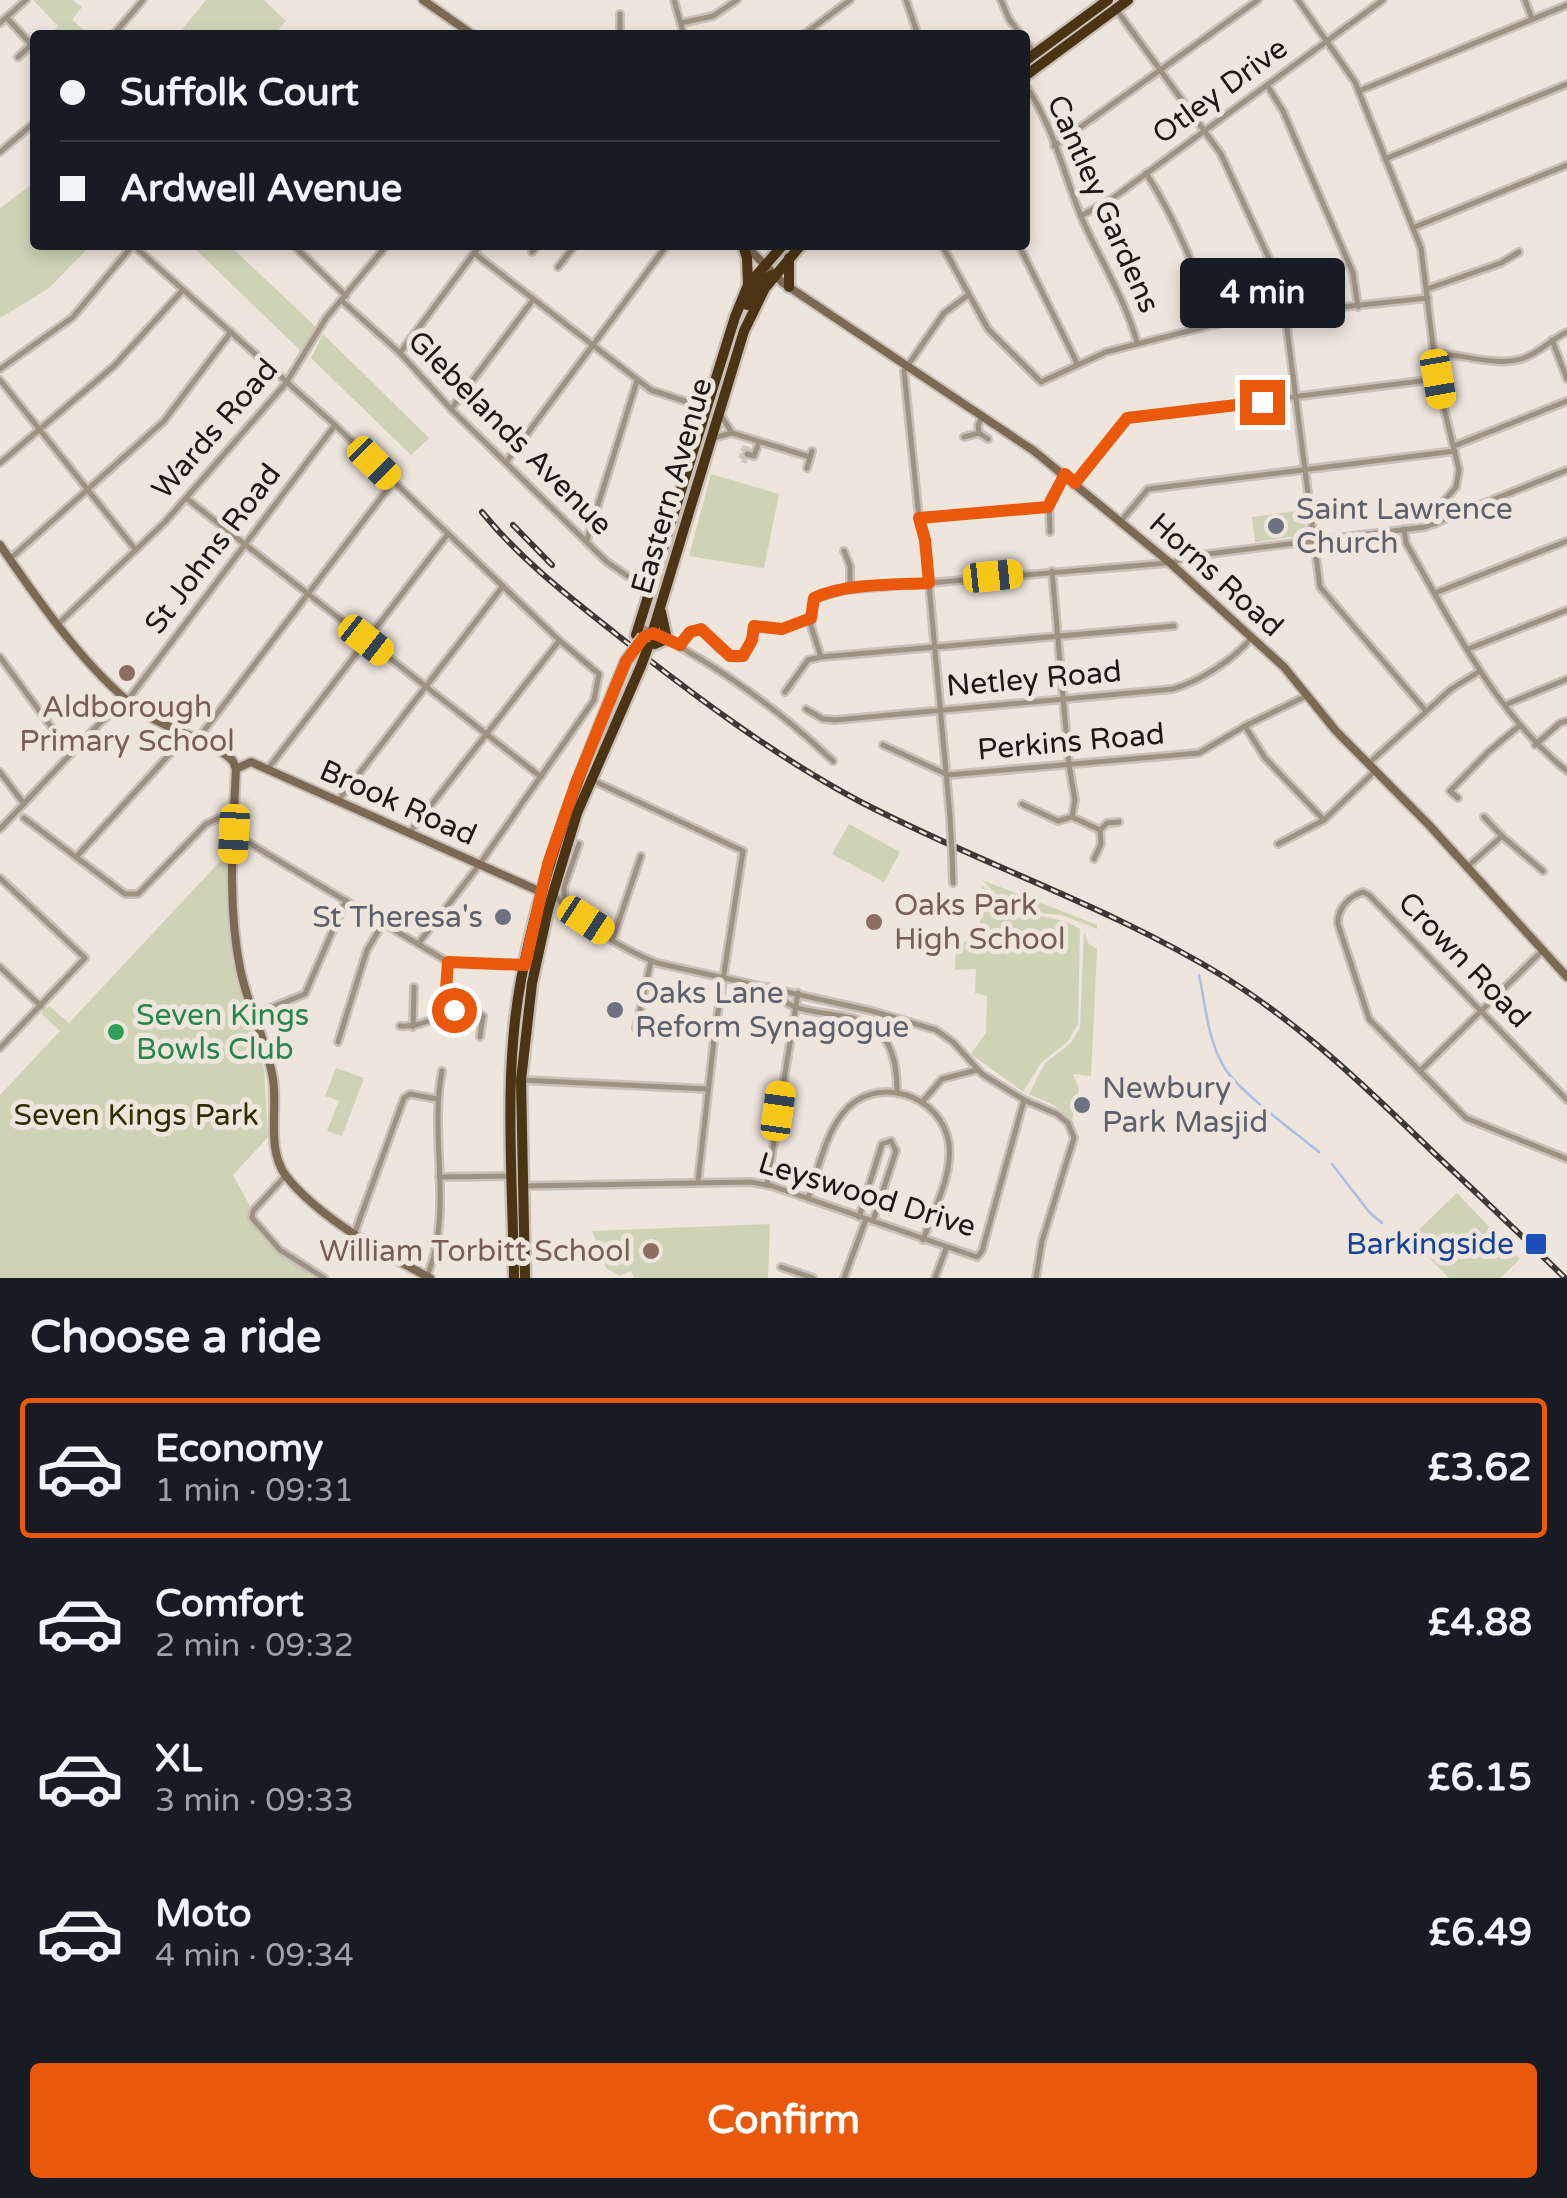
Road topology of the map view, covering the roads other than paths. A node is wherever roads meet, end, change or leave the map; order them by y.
1 (26, 0) edge
2 (143, 0) edge
3 (424, 0) edge
4 (674, 0) edge
5 (736, 0) edge
6 (850, 0) edge
7 (906, 0) edge
8 (1002, 0) edge
9 (1128, 0) edge
10 (1258, 0) edge
11 (1298, 0) edge
12 (1382, 0) edge
13 (1525, 0) edge
14 (1112, 4) edge
15 (1567, 6) edge
16 (620, 14) dead end
17 (7, 18) junction
18 (1532, 18) junction
19 (0, 23) edge
20 (681, 23) junction
21 (117, 30) edge
22 (467, 30) edge
23 (620, 30) edge
24 (683, 30) edge
25 (810, 30) edge
26 (916, 30) edge
27 (1017, 30) edge
28 (1328, 40) junction
29 (18, 56) dead end
30 (1030, 58) edge
31 (1030, 72) edge
32 (1162, 72) junction
33 (1567, 84) edge
34 (1267, 85) junction
35 (1359, 92) junction
36 (1030, 93) edge
37 (30, 126) edge
38 (1205, 130) junction
39 (1054, 146) junction
40 (0, 152) edge
41 (1385, 159) junction
42 (1567, 164) edge
43 (1146, 173) junction
44 (1081, 216) junction
45 (1415, 227) junction
46 (128, 250) edge
47 (137, 250) edge
48 (298, 250) edge
49 (382, 250) edge
50 (476, 250) edge
51 (571, 250) edge
52 (664, 250) edge
53 (746, 250) edge
54 (749, 250) edge
55 (778, 250) edge
56 (945, 250) edge
57 (1021, 250) edge
58 (791, 251) edge
59 (1519, 252) dead end
60 (474, 253) junction
61 (763, 265) junction
62 (558, 267) dead end
63 (774, 275) junction
64 (748, 285) junction
65 (789, 287) junction
66 (1427, 289) junction
67 (182, 291) junction
68 (968, 295) junction
69 (344, 298) junction
70 (1428, 298) junction
71 (534, 300) junction
72 (1358, 307) junction
73 (1285, 313) junction
74 (1212, 325) junction
75 (231, 332) junction
76 (1567, 332) edge
77 (1552, 340) junction
78 (728, 341) junction
79 (1138, 342) junction
80 (592, 346) junction
81 (400, 353) junction
82 (1434, 354) junction
83 (1077, 364) junction
84 (907, 365) junction
85 (0, 369) edge
86 (1438, 379) junction
87 (0, 380) edge
88 (1567, 380) edge
89 (637, 381) junction
90 (286, 383) junction
91 (1294, 398) junction
92 (1567, 401) edge
93 (706, 408) junction
94 (451, 409) junction
95 (720, 409) junction
96 (983, 416) junction
97 (335, 425) junction
98 (39, 429) junction
99 (732, 433) junction
100 (978, 433) junction
101 (964, 436) dead end
102 (712, 439) junction
103 (988, 439) dead end
104 (759, 442) junction
105 (1455, 448) junction
106 (747, 454) dead end
107 (0, 462) edge
108 (507, 462) junction
109 (1305, 467) junction
110 (807, 468) dead end
111 (1567, 470) edge
112 (1065, 474) junction
113 (393, 482) junction
114 (1075, 483) junction
115 (87, 488) junction
116 (186, 498) junction
117 (1048, 507) junction
118 (919, 518) junction
119 (1121, 521) junction
120 (1435, 524) junction
121 (1404, 529) junction
122 (1050, 532) dead end
123 (448, 534) junction
124 (1313, 541) junction
125 (1567, 541) edge
126 (587, 542) junction
127 (0, 545) edge
128 (243, 546) junction
129 (136, 549) junction
130 (844, 551) dead end
131 (10, 560) junction
132 (1169, 562) junction
133 (1052, 571) junction
134 (929, 583) junction
135 (654, 584) junction
136 (503, 586) junction
137 (850, 589) junction
138 (307, 594) junction
139 (1435, 594) junction
140 (1567, 610) edge
141 (661, 611) junction
142 (811, 618) junction
143 (58, 626) junction
144 (1174, 626) dead end
145 (1058, 635) junction
146 (644, 636) junction
147 (1252, 637) junction
148 (668, 639) junction
149 (366, 640) junction
150 (560, 640) junction
151 (680, 645) junction
152 (934, 645) junction
153 (1468, 649) junction
154 (0, 657) edge
155 (821, 657) junction
156 (1480, 671) junction
157 (1567, 679) edge
158 (426, 688) junction
159 (614, 691) junction
160 (785, 692) dead end
161 (1306, 696) junction
162 (1063, 699) junction
163 (126, 700) junction
164 (622, 704) junction
165 (1504, 705) junction
166 (806, 709) dead end
167 (941, 710) junction
168 (1426, 711) junction
169 (1567, 721) edge
170 (602, 724) junction
171 (1244, 726) junction
172 (1519, 726) junction
173 (486, 735) junction
174 (187, 736) junction
175 (197, 740) junction
176 (883, 745) dead end
177 (1535, 745) junction
178 (71, 754) junction
179 (834, 760) dead end
180 (1069, 765) junction
181 (1372, 768) junction
182 (236, 769) junction
183 (267, 770) junction
184 (1567, 771) edge
185 (0, 772) edge
186 (948, 775) junction
187 (541, 777) junction
188 (591, 780) junction
189 (1458, 798) dead end
190 (338, 801) junction
191 (24, 804) junction
192 (1022, 804) dead end
193 (234, 811) junction
194 (1072, 817) junction
195 (1484, 817) dead end
196 (24, 818) dead end
197 (1324, 820) junction
198 (1119, 822) dead end
199 (0, 828) edge
200 (1100, 830) junction
201 (410, 832) junction
202 (234, 834) junction
203 (1502, 836) junction
204 (580, 844) dead end
205 (1278, 844) dead end
206 (641, 856) dead end
207 (76, 857) junction
208 (1094, 859) dead end
209 (479, 865) junction
210 (1466, 868) junction
211 (1543, 872) dead end
212 (0, 878) edge
213 (953, 883) dead end
214 (540, 892) junction
215 (553, 892) junction
216 (346, 900) junction
217 (564, 906) junction
218 (548, 910) junction
219 (382, 924) junction
220 (612, 938) junction
221 (418, 944) junction
222 (1542, 951) junction
223 (650, 960) junction
224 (448, 962) junction
225 (525, 965) junction
226 (0, 967) edge
227 (1567, 977) edge
228 (723, 978) junction
229 (414, 987) dead end
230 (772, 987) junction
231 (798, 993) junction
232 (795, 1005) junction
233 (41, 1006) junction
234 (1481, 1010) junction
235 (255, 1014) junction
236 (444, 1016) junction
237 (400, 1026) dead end
238 (413, 1028) junction
239 (636, 1028) dead end
240 (480, 1037) dead end
241 (338, 1042) dead end
242 (0, 1048) edge
243 (977, 1070) junction
244 (1420, 1070) junction
245 (442, 1071) dead end
246 (521, 1080) junction
247 (708, 1089) junction
248 (897, 1092) junction
249 (436, 1099) junction
250 (1024, 1100) junction
251 (1567, 1100) edge
252 (922, 1102) junction
253 (1567, 1159) edge
254 (286, 1176) junction
255 (513, 1176) junction
256 (439, 1177) junction
257 (698, 1181) junction
258 (767, 1184) junction
259 (521, 1186) junction
260 (808, 1198) junction
261 (866, 1219) junction
262 (355, 1232) junction
263 (922, 1240) junction
264 (946, 1248) junction
265 (780, 1267) dead end
266 (428, 1277) edge
267 (324, 1278) edge
268 (514, 1278) edge
269 (524, 1278) edge
270 (812, 1278) edge
271 (844, 1278) edge
272 (935, 1278) edge
273 (1036, 1278) edge

1 - 17 street
2 - 21 street
3 - 22 street
4 - 20 street
5 - 20 street
6 - 25 street
7 - 26 street
8 - 27 street
9 - 14 highway
10 - 32 street
11 - 28 street
12 - 28 street, Otley Drive
13 - 18 street
14 - 30 highway
14 - 31 highway
14 - 32 street
15 - 18 street
16 - 23 street
17 - 19 street
17 - 29 street
18 - 35 street
20 - 24 street
28 - 34 street, Otley Drive
28 - 35 street
32 - 38 street
32 - 39 street
33 - 41 street
34 - 38 street, Otley Drive
34 - 72 street
35 - 41 street
36 - 39 street, Cantley Gardens
37 - 40 street
38 - 43 street, Otley Drive
38 - 73 street
39 - 44 street, Cantley Gardens
41 - 45 street
42 - 45 street
43 - 44 street, Otley Drive
43 - 74 street
44 - 79 street, Cantley Gardens
45 - 66 street
46 - 85 street
47 - 67 street
48 - 69 street, Glebelands Avenue
49 - 69 street, Wards Road
50 - 60 street
51 - 62 street
52 - 80 street
53 - 64 highway
54 - 61 street, Horns Road
55 - 61 highway, Eastern Avenue
56 - 68 street
57 - 83 street
58 - 61 highway
58 - 63 highway, Eastern Avenue
58 - 65 highway
59 - 66 street
60 - 71 street
60 - 81 street
61 - 63 street, Horns Road
61 - 64 highway, Eastern Avenue
63 - 65 street, Horns Road
63 - 78 highway
63 - 95 highway, Eastern Avenue
64 - 78 highway, Eastern Avenue
65 - 84 street, Horns Road
66 - 70 street
67 - 75 street
67 - 98 street
68 - 83 street
68 - 84 street
69 - 81 street, Glebelands Avenue
69 - 90 street, Wards Road
70 - 72 street
70 - 82 street
71 - 80 street
71 - 94 street
72 - 73 street
73 - 74 street
73 - 91 street
74 - 79 street
75 - 90 street
75 - 115 street
76 - 77 street
77 - 82 street
77 - 88 street
78 - 93 highway, Eastern Avenue
79 - 83 street
80 - 89 street
80 - 108 street
81 - 94 street, Glebelands Avenue
82 - 86 street
84 - 96 street, Horns Road
84 - 118 street
86 - 91 street
86 - 105 street
87 - 98 street
89 - 93 street
89 - 126 street
90 - 97 street
90 - 116 street, Wards Road
91 - 109 street
91 - 114 street
92 - 105 street
93 - 135 highway, Eastern Avenue
94 - 108 street, Glebelands Avenue
95 - 99 street
95 - 102 highway, Eastern Avenue
96 - 100 street
96 - 112 street, Horns Road
97 - 113 street
97 - 128 street, St Johns Road
98 - 107 street
98 - 115 street
99 - 102 street
99 - 104 street
100 - 101 street
100 - 103 street
102 - 141 highway, Eastern Avenue
104 - 106 street
104 - 110 street
105 - 109 street
105 - 120 street
108 - 126 street, Glebelands Avenue
109 - 119 street
109 - 124 street
111 - 120 street
112 - 114 street, Horns Road
112 - 117 street
113 - 123 street
113 - 138 street
114 - 119 street, Horns Road
115 - 129 street
115 - 131 street
116 - 128 street
116 - 129 street, Wards Road
117 - 118 street
117 - 122 street
118 - 134 street
119 - 132 street, Horns Road
120 - 121 street
121 - 124 street
121 - 139 street
123 - 136 street
123 - 149 street
124 - 132 street
124 - 168 street
125 - 139 street
126 - 135 street, Glebelands Avenue
127 - 131 street
128 - 138 street
128 - 163 street, St Johns Road
129 - 143 street, Wards Road
130 - 137 street
131 - 143 street
132 - 133 street
132 - 147 street, Horns Road
133 - 134 street
133 - 145 street
134 - 137 street
134 - 152 street
135 - 146 highway, Eastern Avenue
136 - 150 street
136 - 158 street
137 - 142 street
138 - 149 street
138 - 175 street
139 - 153 street
140 - 153 street
141 - 146 highway, Eastern Avenue
141 - 148 highway
142 - 151 street
142 - 155 street
143 - 163 street
144 - 145 street
145 - 152 street
145 - 162 street
146 - 148 highway
146 - 159 highway, Eastern Avenue, bridge
146 - 164 highway, Eastern Avenue, bridge
147 - 161 street, Horns Road
147 - 162 street, Netley Road
148 - 151 street
149 - 158 street
149 - 183 street
150 - 173 street
150 - 187 street
151 - 179 street
152 - 155 street
152 - 167 street
153 - 156 street
154 - 178 street
155 - 160 street
156 - 165 street
156 - 168 street
157 - 165 street
158 - 173 street
158 - 190 street
159 - 164 highway
159 - 170 highway, Eastern Avenue
161 - 171 street
161 - 181 street, Horns Road
162 - 167 street, Netley Road
162 - 180 street
163 - 174 street
163 - 178 street, St Johns Road
164 - 170 highway
164 - 188 highway, Eastern Avenue
165 - 172 street
166 - 167 street, Netley Road
167 - 186 street
168 - 181 street
169 - 177 street
170 - 214 highway, Eastern Avenue
171 - 180 street, Perkins Road
171 - 197 street
172 - 177 street
172 - 189 street
173 - 187 street
173 - 201 street
174 - 175 street
174 - 207 street
175 - 182 street
176 - 186 street
177 - 184 street
178 - 191 street, St Johns Road
180 - 186 street, Perkins Road
180 - 194 street
181 - 197 street
181 - 210 street, Horns Road
182 - 183 street, Brook Road
182 - 193 street
183 - 190 street, Brook Road
185 - 191 street
186 - 213 street, bridge
187 - 209 street
188 - 215 highway, Eastern Avenue
188 - 228 street
190 - 201 street, Brook Road
191 - 199 street, St Johns Road
192 - 194 street
193 - 202 street
193 - 207 street
194 - 200 street
195 - 203 street
196 - 207 street
197 - 205 street
198 - 200 street
200 - 208 street
201 - 209 street, Brook Road
202 - 216 street
202 - 235 street
203 - 210 street
203 - 211 street
204 - 217 street
206 - 220 street
209 - 214 street, Brook Road
209 - 221 street
210 - 222 street, Horns Road
212 - 233 street
214 - 225 highway, Eastern Avenue
215 - 217 street
215 - 218 highway, Eastern Avenue
216 - 219 street
216 - 235 street
217 - 218 street
217 - 220 street
218 - 246 highway, Eastern Avenue
219 - 221 street
219 - 241 street
220 - 223 street
221 - 224 street
222 - 227 street, Horns Road
222 - 234 street
223 - 228 street
223 - 239 street
224 - 225 street
224 - 236 street
225 - 255 highway, Eastern Avenue
226 - 233 street
228 - 230 street
228 - 247 street
229 - 238 street
230 - 231 street
230 - 232 street
231 - 232 street
231 - 243 street
232 - 248 street
232 - 258 street
233 - 242 street
234 - 244 street
234 - 244 street, Crown Road
234 - 251 street, Crown Road
235 - 254 street
236 - 238 street
236 - 240 street
237 - 238 street
243 - 250 street
243 - 252 street
244 - 253 street
245 - 249 street
246 - 247 street
246 - 259 highway, Eastern Avenue
247 - 257 street
248 - 252 street
248 - 260 street
249 - 256 street
249 - 262 street
250 - 264 street, Leyswood Drive
250 - 273 street
252 - 263 street
254 - 262 street
254 - 267 street
255 - 256 street
255 - 268 highway, Eastern Avenue
256 - 266 street
257 - 258 street, Leyswood Drive
257 - 259 street, Leyswood Drive
258 - 260 street, Leyswood Drive
259 - 269 highway, Eastern Avenue
260 - 261 street, Leyswood Drive
261 - 261 street
261 - 263 street, Leyswood Drive
261 - 271 street
262 - 266 street
263 - 264 street, Leyswood Drive
264 - 272 street
265 - 270 street

